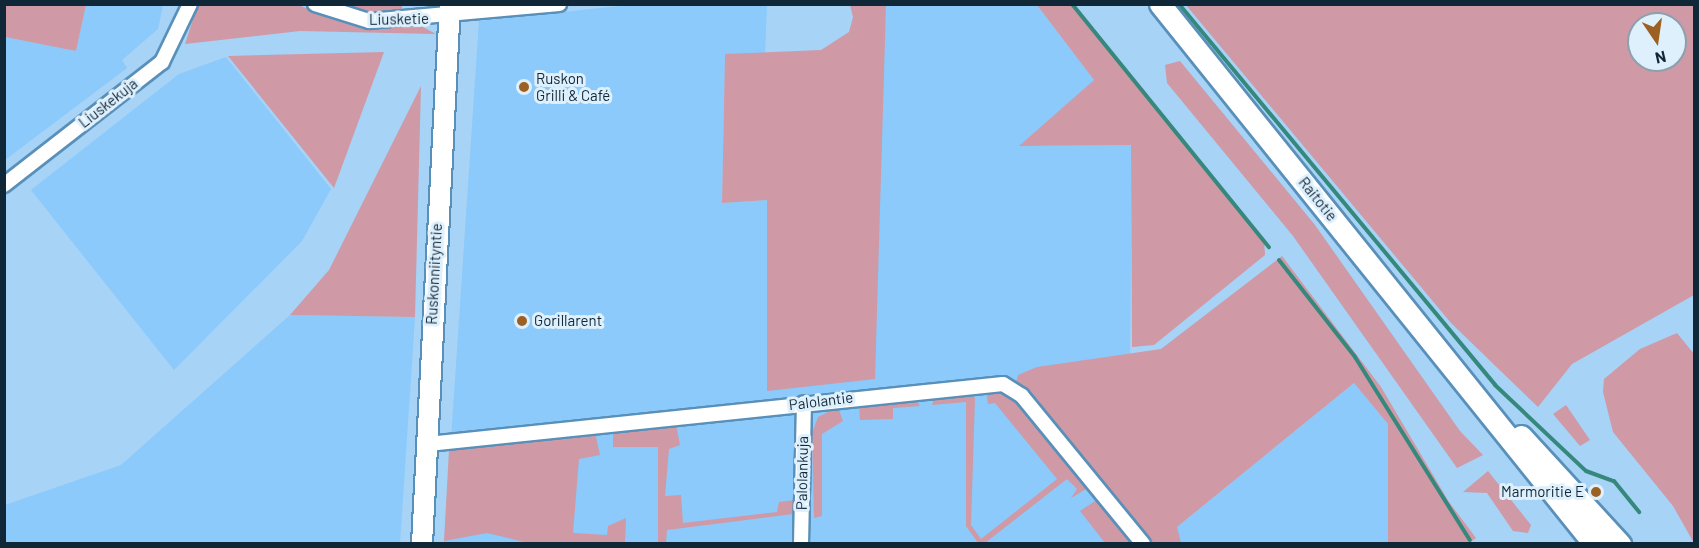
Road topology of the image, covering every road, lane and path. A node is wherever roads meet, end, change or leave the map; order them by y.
1 (190, 4) edge
2 (315, 4) edge
3 (559, 4) edge
4 (1160, 4) edge
5 (450, 11) edge
6 (4, 185) edge
7 (1477, 393) junction
8 (804, 403) junction
9 (428, 444) junction
10 (422, 543) edge
11 (801, 543) edge
12 (1143, 543) edge
13 (1594, 543) edge
14 (1620, 543) edge

1 - 6 street, Liuskekuja
2 - 5 street, Liusketie
3 - 5 street, Liusketie
4 - 7 main road, Raitotie
5 - 9 street, Ruskonniityntie
7 - 13 main road, Raitotie
7 - 14 main road, Raitotie
8 - 9 street, Palolantie
8 - 11 street, Palolankuja
8 - 12 street, Palolantie
9 - 10 street, Ruskonniityntie

